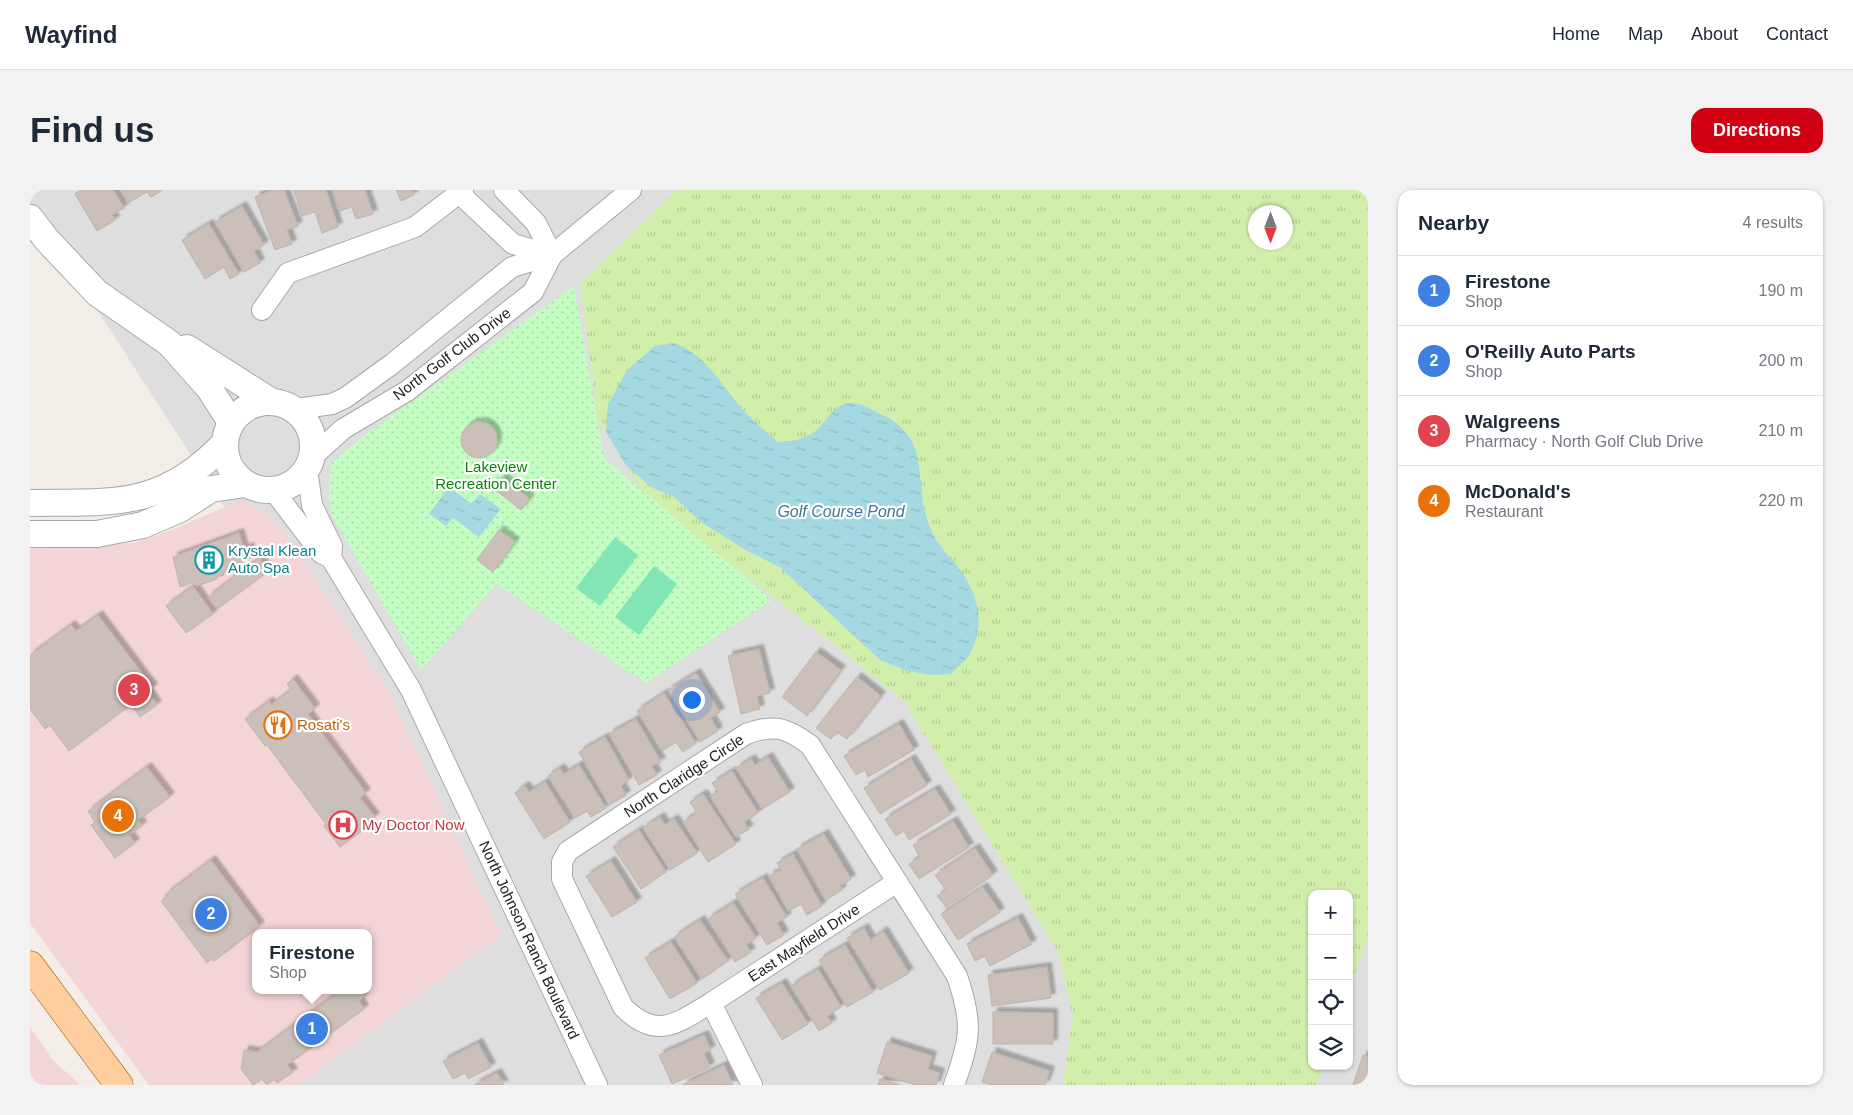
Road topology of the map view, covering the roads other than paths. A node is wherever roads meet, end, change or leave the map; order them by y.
1 (504, 190) edge
2 (630, 190) edge
3 (461, 191) edge
4 (30, 218) edge
5 (552, 255) junction
6 (262, 310) dead end
7 (169, 343) junction
8 (272, 402) junction
9 (297, 409) junction
10 (228, 433) junction
11 (309, 463) junction
12 (244, 484) junction
13 (273, 490) junction
14 (30, 503) edge
15 (30, 534) edge
16 (331, 558) junction
17 (897, 882) junction
18 (30, 965) edge
19 (711, 1003) junction
20 (119, 1085) edge
21 (597, 1085) edge
22 (752, 1085) edge
23 (954, 1085) edge

1 - 5 street
2 - 5 street, North Golf Club Drive
3 - 5 street
3 - 6 street
4 - 7 street
5 - 9 street, North Golf Club Drive
5 - 11 street, North Golf Club Drive
7 - 8 street
7 - 10 street
8 - 9 street
8 - 10 street
9 - 11 street
10 - 12 street
10 - 14 street
11 - 13 street
11 - 16 street, North Johnson Ranch Boulevard
12 - 13 street
12 - 15 street
13 - 16 street, North Johnson Ranch Boulevard
16 - 21 street, North Johnson Ranch Boulevard
17 - 19 street, East Mayfield Drive
17 - 19 street, North Claridge Circle
17 - 23 street, North Claridge Circle
18 - 20 main road
19 - 22 street

